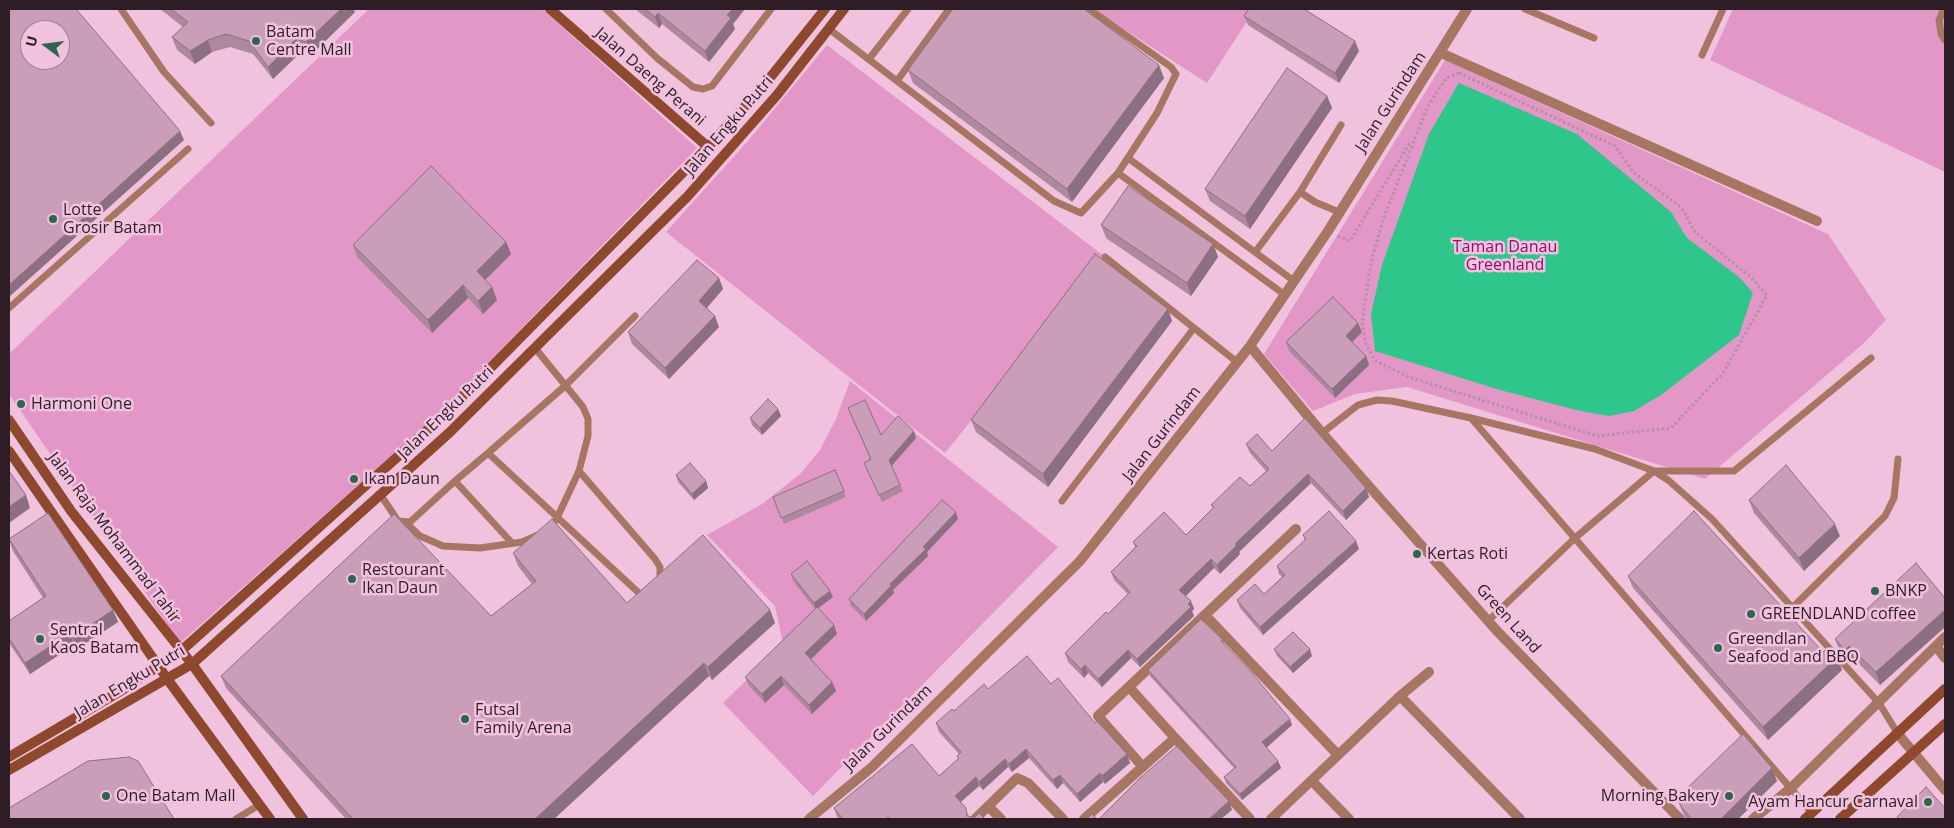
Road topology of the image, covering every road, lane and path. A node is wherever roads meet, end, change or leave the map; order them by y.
1 (121, 9) edge
2 (606, 9) edge
3 (771, 9) edge
4 (825, 9) edge
5 (844, 9) edge
6 (908, 9) edge
7 (949, 9) edge
8 (1089, 9) edge
9 (1467, 9) edge
10 (1525, 9) edge
11 (1723, 9) edge
12 (1944, 9) edge
13 (554, 10) edge
14 (829, 29) junction
15 (1594, 38) dead end
16 (1945, 40) edge
17 (1441, 53) junction
18 (1702, 56) dead end
19 (869, 60) junction
20 (897, 81) junction
21 (211, 123) dead end
22 (1341, 125) dead end
23 (1416, 133) junction
24 (708, 147) junction
25 (188, 150) dead end
26 (1128, 158) junction
27 (1118, 173) junction
28 (1300, 192) junction
29 (1339, 212) junction
30 (1817, 220) dead end
31 (1328, 232) junction
32 (1256, 251) junction
33 (1105, 257) dead end
34 (1294, 281) junction
35 (1285, 295) junction
36 (9, 308) edge
37 (635, 316) dead end
38 (1194, 328) junction
39 (1250, 346) junction
40 (535, 348) junction
41 (1872, 358) dead end
42 (1237, 362) junction
43 (565, 386) junction
44 (1471, 418) junction
45 (9, 420) edge
46 (1322, 432) junction
47 (9, 451) edge
48 (488, 453) junction
49 (1898, 459) dead end
50 (580, 471) junction
51 (1654, 471) junction
52 (455, 481) junction
53 (380, 494) junction
54 (1062, 501) dead end
55 (557, 518) junction
56 (405, 522) junction
57 (1296, 529) dead end
58 (1575, 538) junction
59 (512, 543) junction
60 (1792, 608) junction
61 (1205, 615) junction
62 (1488, 621) junction
63 (1945, 638) edge
64 (1936, 646) junction
65 (181, 651) junction
66 (1945, 658) edge
67 (192, 664) junction
68 (159, 667) junction
69 (1429, 672) dead end
70 (168, 680) junction
71 (1129, 687) junction
72 (1945, 689) edge
73 (1400, 696) junction
74 (1879, 703) junction
75 (1945, 724) edge
76 (1898, 734) junction
77 (1175, 738) junction
78 (1913, 752) junction
79 (1338, 755) junction
80 (9, 757) edge
81 (1143, 768) junction
82 (9, 770) edge
83 (1312, 781) junction
84 (1790, 789) junction
85 (1945, 790) edge
86 (259, 805) junction
87 (988, 806) junction
88 (1808, 816) edge
89 (236, 819) edge
90 (270, 819) edge
91 (303, 819) edge
92 (809, 819) edge
93 (974, 819) edge
94 (1001, 819) edge
95 (1063, 819) edge
96 (1084, 819) edge
97 (1250, 819) edge
98 (1271, 819) edge
99 (1349, 819) edge
100 (1520, 819) edge
101 (1680, 819) edge
102 (1753, 819) edge
103 (1840, 819) edge

1 - 21 lane
2 - 3 lane
4 - 24 main road, Jalan Engku Putri
5 - 14 main road, Jalan Engku Putri
6 - 19 lane
7 - 20 lane
8 - 26 lane
9 - 17 street, Jalan Gurindam
10 - 15 lane
11 - 18 lane
12 - 16 lane
13 - 24 main road, Jalan Daeng Perani
14 - 19 lane
14 - 40 main road, Jalan Engku Putri
17 - 29 street, Jalan Gurindam
17 - 30 street
19 - 20 lane
20 - 27 lane
22 - 28 lane
23 - 23 path
23 - 31 path
24 - 65 main road, Jalan Engku Putri
25 - 36 lane
26 - 27 lane
26 - 32 lane
27 - 35 lane
28 - 29 lane
28 - 32 lane
29 - 31 street, Jalan Gurindam
31 - 34 street, Jalan Gurindam
32 - 34 lane
33 - 38 lane
34 - 35 street, Jalan Gurindam
35 - 39 street, Jalan Gurindam
37 - 43 lane
38 - 42 lane
38 - 54 lane
39 - 42 street, Jalan Gurindam
39 - 46 street, Green Land
40 - 43 lane
40 - 53 main road, Jalan Engku Putri
41 - 51 lane
42 - 92 street, Jalan Gurindam
43 - 48 lane
43 - 50 lane
44 - 46 lane
44 - 51 lane
44 - 58 lane
45 - 65 main road, Jalan Raja Mohammad Tahir
46 - 62 street, Green Land
47 - 68 main road, Jalan Raja Mohammad Tahir
48 - 52 lane
48 - 55 lane
49 - 60 lane
50 - 55 lane
50 - 55 lane
51 - 58 lane
51 - 60 lane
52 - 56 lane
52 - 59 lane
53 - 56 lane
53 - 67 main road, Jalan Engku Putri
55 - 59 lane
56 - 59 lane
57 - 61 street
58 - 62 lane
58 - 84 lane
60 - 74 lane
61 - 71 street
61 - 79 street
62 - 101 street, Green Land
63 - 64 street
64 - 66 street
64 - 74 street
65 - 67 main road, Jalan Raja Mohammad Tahir
65 - 68 main road, Jalan Engku Putri
67 - 70 main road, Jalan Engku Putri
67 - 91 main road, Jalan Raja Mohammad Tahir
68 - 70 main road, Jalan Raja Mohammad Tahir
68 - 80 main road, Jalan Engku Putri
69 - 73 street
70 - 82 main road, Jalan Engku Putri
70 - 86 main road, Jalan Raja Mohammad Tahir
71 - 77 street
71 - 81 street
72 - 76 main road
73 - 79 street
73 - 100 street
74 - 76 lane
74 - 84 street
75 - 78 main road
76 - 78 street
76 - 88 main road
77 - 81 street
77 - 97 street
78 - 85 street
78 - 103 main road
79 - 83 street
81 - 96 street
83 - 98 street
83 - 99 street
84 - 88 lane
84 - 102 street
86 - 89 lane
86 - 90 main road, Jalan Raja Mohammad Tahir
87 - 93 street
87 - 94 street
87 - 95 street

